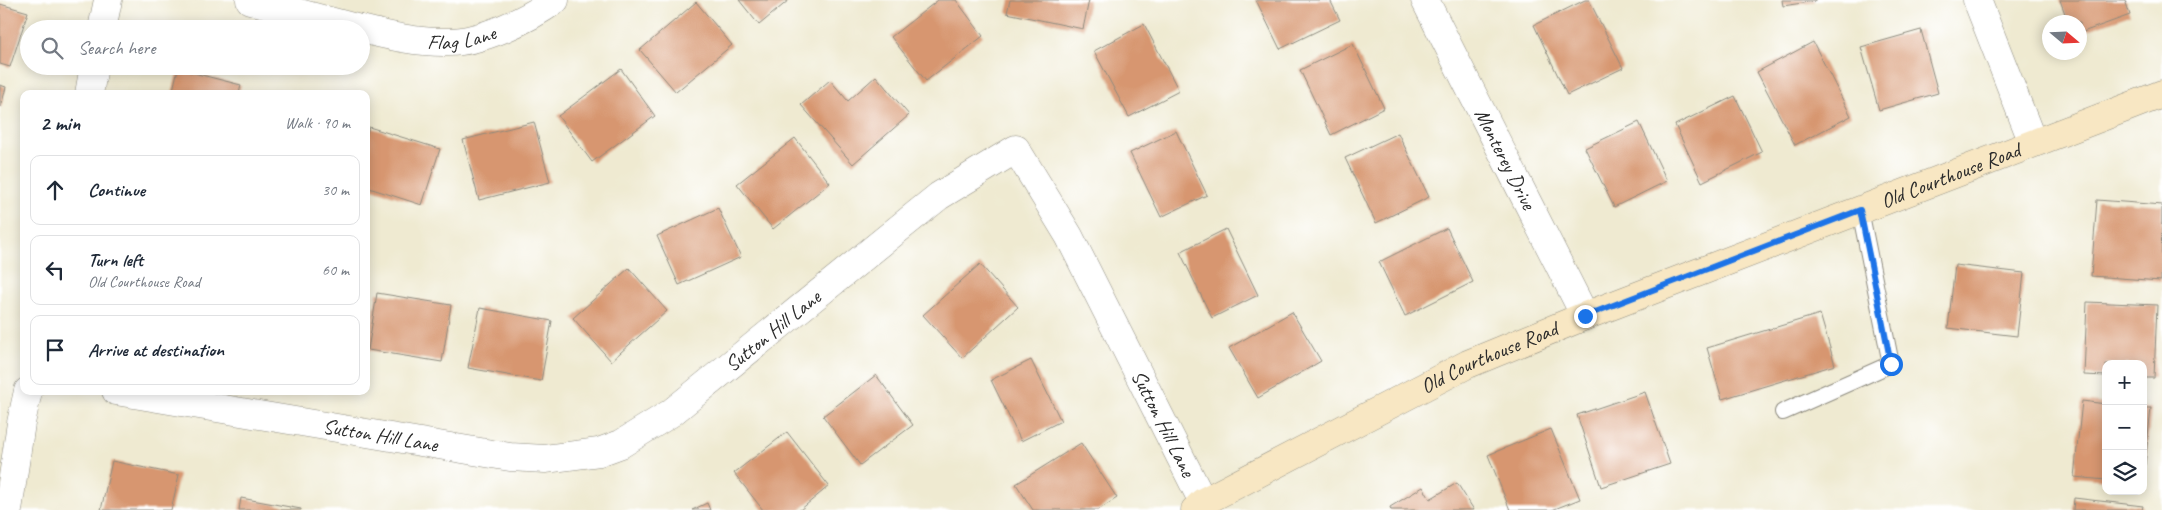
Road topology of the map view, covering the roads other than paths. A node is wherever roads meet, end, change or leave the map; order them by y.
1 (108, 0) edge
2 (250, 0) edge
3 (555, 0) edge
4 (1425, 0) edge
5 (1977, 0) edge
6 (104, 20) edge
7 (327, 20) edge
8 (370, 31) edge
9 (92, 75) edge
10 (90, 90) edge
11 (2162, 94) edge
12 (2033, 144) junction
13 (1860, 210) junction
14 (1585, 316) junction
15 (27, 395) edge
16 (140, 395) edge
17 (1783, 412) dead end
18 (1199, 506) edge
19 (8, 510) edge

1 - 6 street
2 - 7 street, Flag Lane
3 - 8 street, Flag Lane
4 - 14 street, Monterey Drive
5 - 12 street
9 - 10 street
11 - 12 street, Old Courthouse Road
12 - 13 street, Old Courthouse Road
13 - 14 street, Old Courthouse Road
13 - 17 lane
14 - 18 street, Old Courthouse Road
15 - 19 street
16 - 18 street, Sutton Hill Lane

